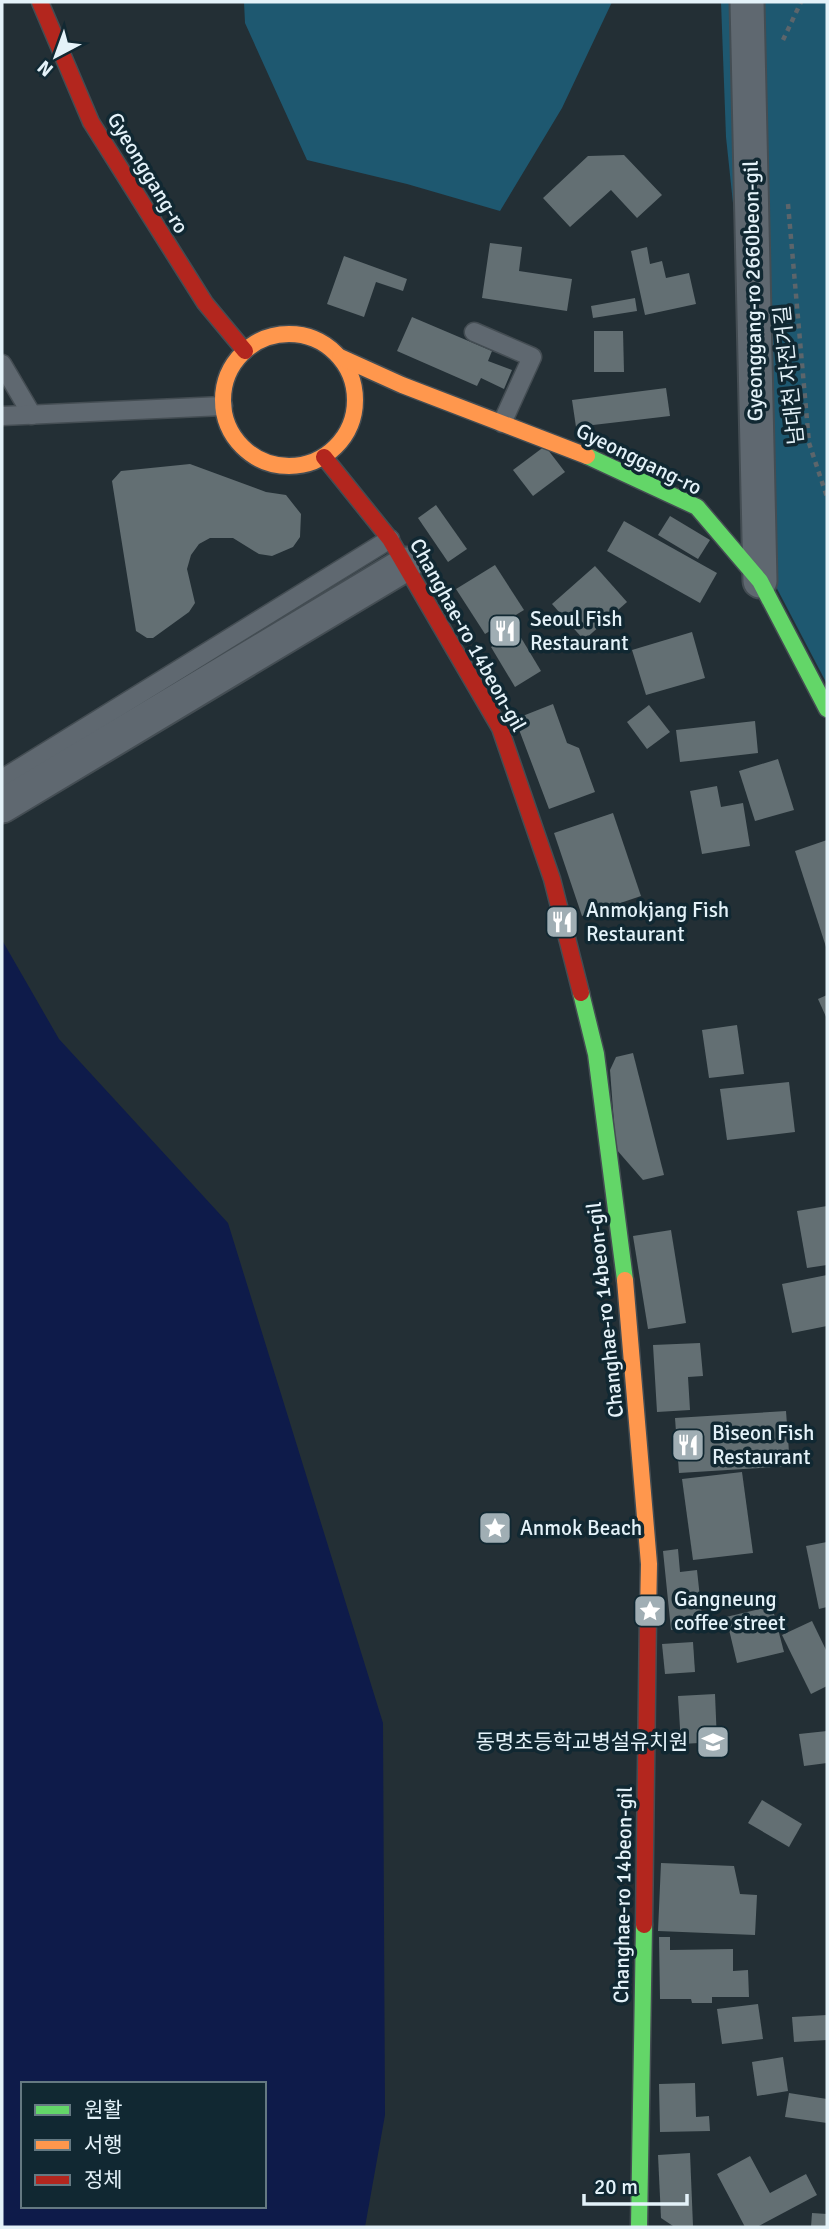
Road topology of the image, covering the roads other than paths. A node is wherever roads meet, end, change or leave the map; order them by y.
1 (40, 2) edge
2 (747, 2) edge
3 (474, 332) dead end
4 (245, 351) junction
5 (340, 358) junction
6 (2, 364) edge
7 (223, 406) junction
8 (32, 415) junction
9 (2, 416) edge
10 (502, 423) junction
11 (324, 457) junction
12 (398, 552) junction
13 (760, 581) junction
14 (827, 709) edge
15 (2, 779) edge
16 (2, 806) edge
17 (639, 2227) edge

1 - 4 street, Gyeonggang-ro
2 - 13 street, Gyeonggang-ro 2660beon-gil
3 - 10 lane
4 - 5 street
4 - 7 street
5 - 10 street, Gyeonggang-ro
5 - 11 street
6 - 8 lane
7 - 8 lane
7 - 11 street
8 - 9 lane
10 - 13 street, Gyeonggang-ro
11 - 12 street, Changhae-ro 14beon-gil
12 - 15 lane
12 - 16 street
12 - 17 street, Changhae-ro 14beon-gil
13 - 14 street, Gyeonggang-ro

